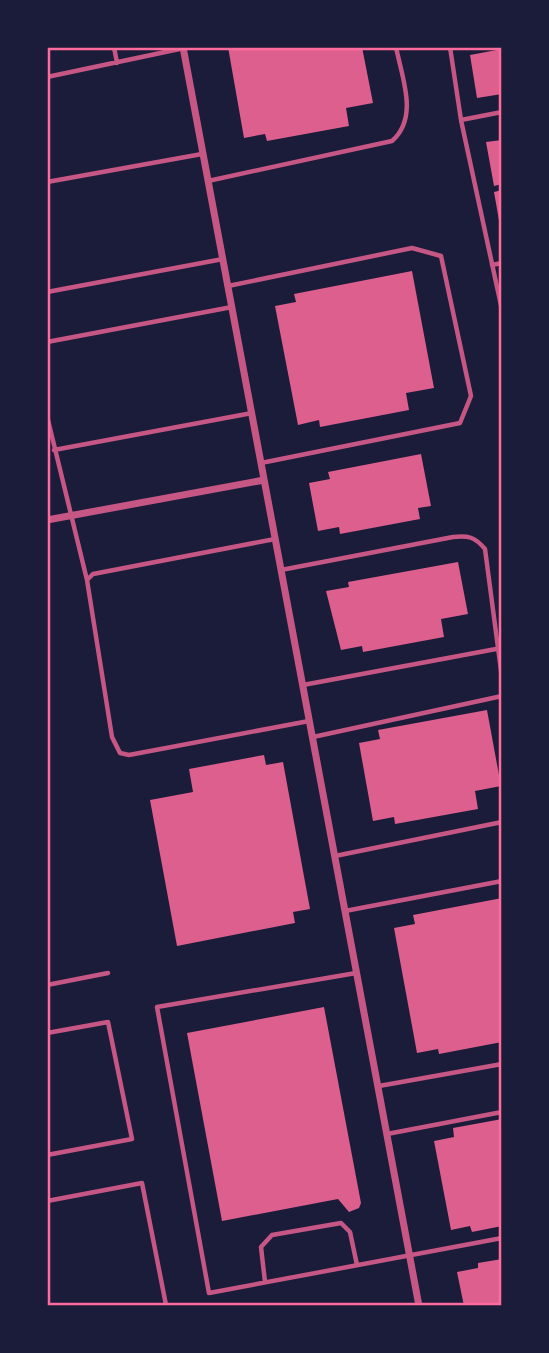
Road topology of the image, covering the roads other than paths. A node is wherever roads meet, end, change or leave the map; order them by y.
1 (114, 47) edge
2 (396, 47) edge
3 (450, 47) edge
4 (185, 48) edge
5 (117, 63) junction
6 (47, 77) edge
7 (502, 112) edge
8 (461, 120) junction
9 (203, 154) junction
10 (208, 181) junction
11 (47, 182) edge
12 (223, 259) junction
13 (502, 263) edge
14 (492, 265) junction
15 (228, 286) junction
16 (47, 292) edge
17 (232, 307) junction
18 (502, 310) edge
19 (47, 342) edge
20 (252, 413) junction
21 (47, 416) edge
22 (54, 450) junction
23 (261, 463) junction
24 (264, 480) junction
25 (70, 516) junction
26 (47, 520) edge
27 (275, 539) junction
28 (281, 570) junction
29 (87, 580) junction
30 (496, 649) junction
31 (502, 678) edge
32 (303, 685) junction
33 (502, 696) edge
34 (309, 720) junction
35 (313, 737) junction
36 (502, 822) edge
37 (335, 856) junction
38 (502, 881) edge
39 (345, 911) junction
40 (108, 973) dead end
41 (356, 973) junction
42 (47, 985) edge
43 (47, 1033) edge
44 (502, 1064) edge
45 (378, 1086) junction
46 (502, 1112) edge
47 (387, 1134) junction
48 (47, 1155) edge
49 (47, 1201) edge
50 (502, 1238) edge
51 (409, 1255) junction
52 (357, 1265) junction
53 (265, 1282) junction
54 (162, 1306) edge
55 (419, 1306) edge

1 - 5 lane
2 - 10 lane
3 - 8 lane
4 - 5 lane
4 - 9 street
5 - 6 lane
7 - 8 lane
8 - 14 lane
9 - 10 street
9 - 11 lane
10 - 12 street
12 - 15 street
12 - 16 lane
13 - 14 lane
14 - 18 lane
15 - 17 street
15 - 23 lane
17 - 19 lane
17 - 20 street
20 - 22 lane
20 - 23 street
21 - 22 lane
22 - 25 lane
23 - 24 street
24 - 25 street
24 - 27 street
25 - 26 street
25 - 29 lane
27 - 28 street
27 - 29 lane
28 - 30 lane
28 - 32 street
29 - 34 lane
30 - 31 lane
30 - 32 lane
32 - 34 street
33 - 35 lane
34 - 35 street
35 - 37 street
36 - 37 lane
37 - 39 street
38 - 39 lane
39 - 41 street
40 - 42 lane
41 - 45 street
41 - 53 lane
43 - 48 lane
44 - 45 lane
45 - 47 street
46 - 47 lane
47 - 51 street
49 - 54 lane
50 - 51 lane
51 - 52 lane
51 - 55 street
52 - 53 lane
52 - 53 lane

